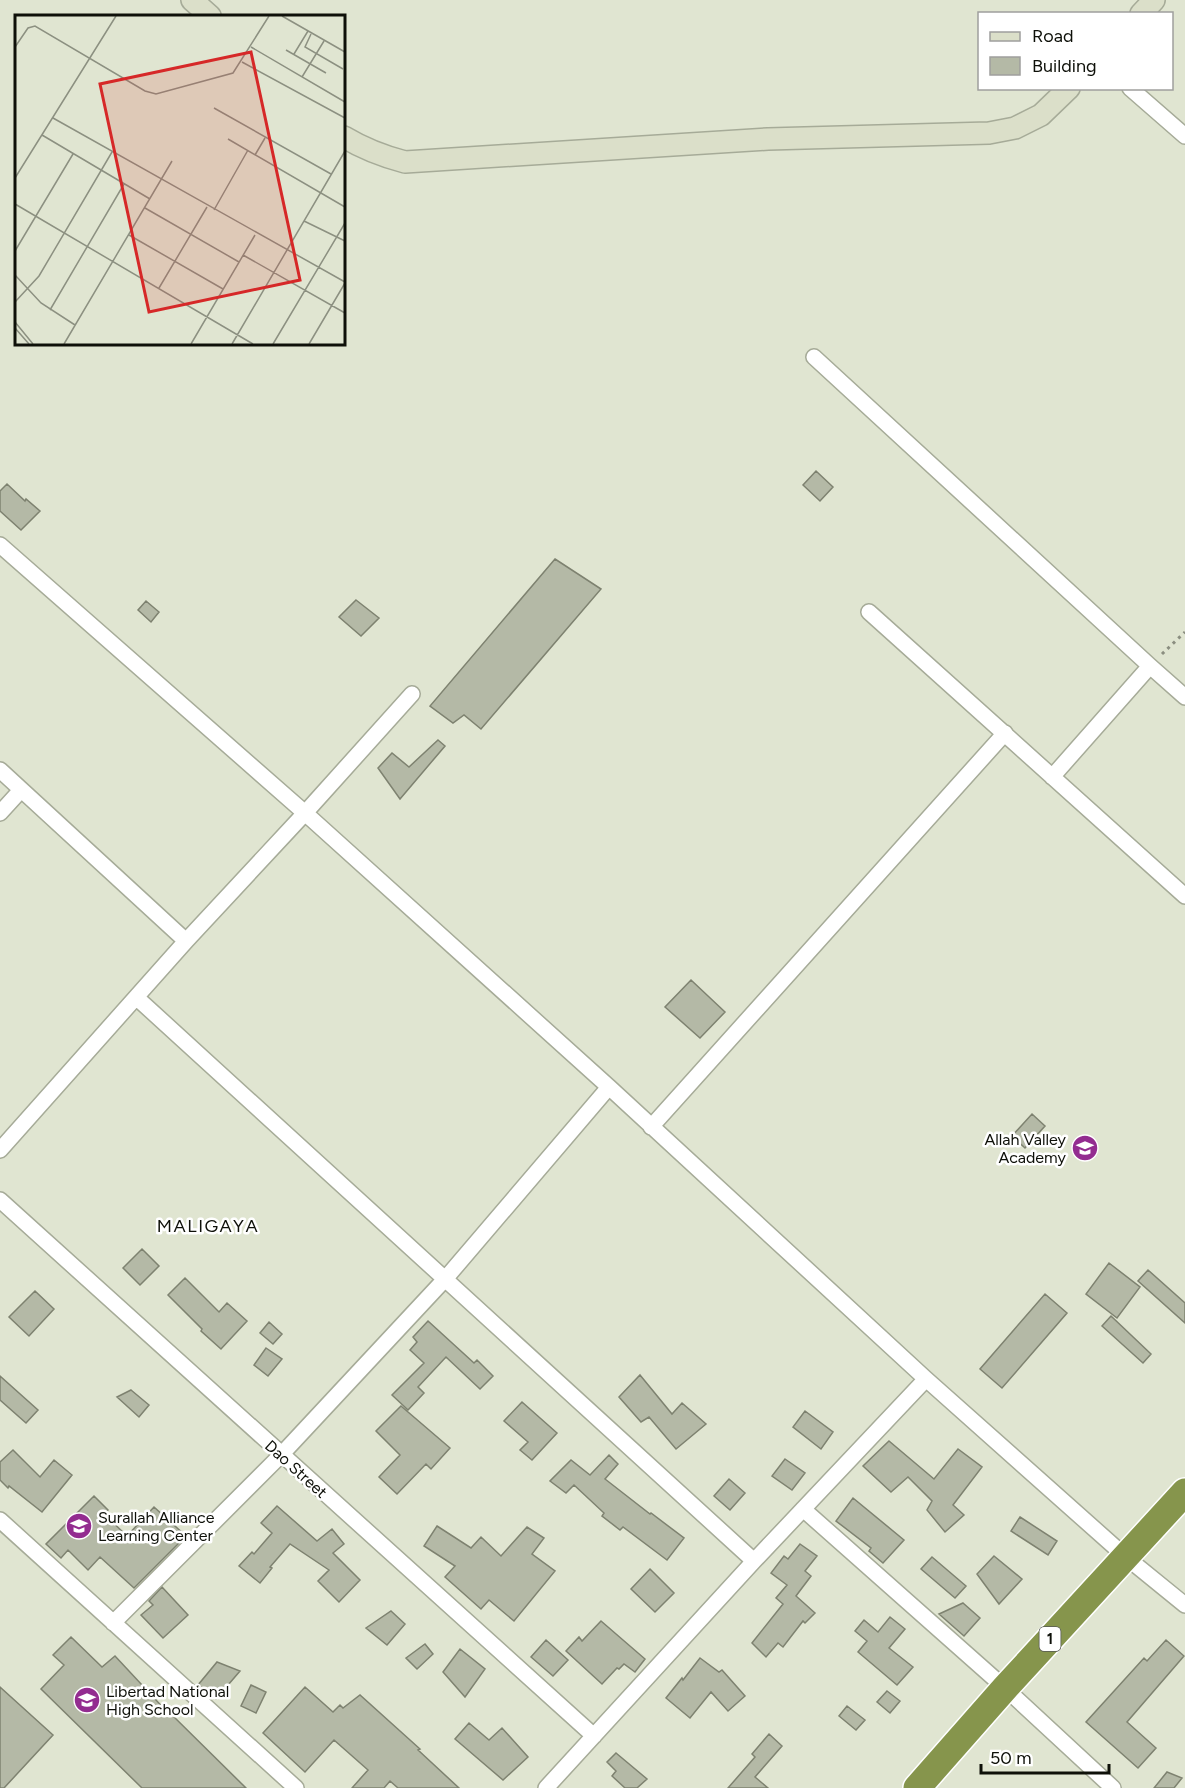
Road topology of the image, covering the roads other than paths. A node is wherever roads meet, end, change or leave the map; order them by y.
1 (192, 0) edge
2 (1154, 0) edge
3 (1143, 12) edge
4 (209, 15) edge
5 (1067, 90) edge
6 (1132, 90) edge
7 (1185, 136) edge
8 (345, 138) edge
9 (814, 357) dead end
10 (0, 545) edge
11 (869, 612) dead end
12 (1150, 666) junction
13 (412, 694) dead end
14 (1185, 697) edge
15 (1005, 733) junction
16 (0, 770) edge
17 (1052, 777) junction
18 (21, 790) junction
19 (0, 813) edge
20 (305, 813) junction
21 (1185, 896) edge
22 (186, 942) junction
23 (137, 998) junction
24 (609, 1087) junction
25 (651, 1127) junction
26 (0, 1150) edge
27 (0, 1200) edge
28 (446, 1278) junction
29 (926, 1379) junction
30 (281, 1455) junction
31 (1185, 1492) edge
32 (803, 1509) junction
33 (0, 1520) edge
34 (1126, 1557) junction
35 (754, 1561) junction
36 (1185, 1605) edge
37 (113, 1623) junction
38 (1005, 1688) junction
39 (594, 1736) junction
40 (296, 1788) edge
41 (546, 1788) edge
42 (917, 1788) edge
43 (1113, 1788) edge

1 - 4 street
2 - 3 street
5 - 8 street
6 - 7 street
9 - 12 street
10 - 20 street
11 - 15 street
12 - 14 street
12 - 17 street
13 - 20 street
15 - 17 street
15 - 25 street
16 - 18 street
17 - 21 street
18 - 19 street
18 - 22 street
20 - 22 street
20 - 24 street
22 - 23 street
23 - 26 street
23 - 28 street
24 - 25 street
24 - 28 street
25 - 29 street
27 - 30 street, Dao Street
28 - 30 street
28 - 35 street
29 - 32 street
29 - 34 street
30 - 37 street
30 - 39 street, Dao Street
31 - 34 highway, 1
32 - 35 street
32 - 38 street
33 - 37 street
34 - 36 street
34 - 38 highway, 1
35 - 39 street
37 - 40 street
38 - 42 highway, 1
38 - 43 street
39 - 41 street

